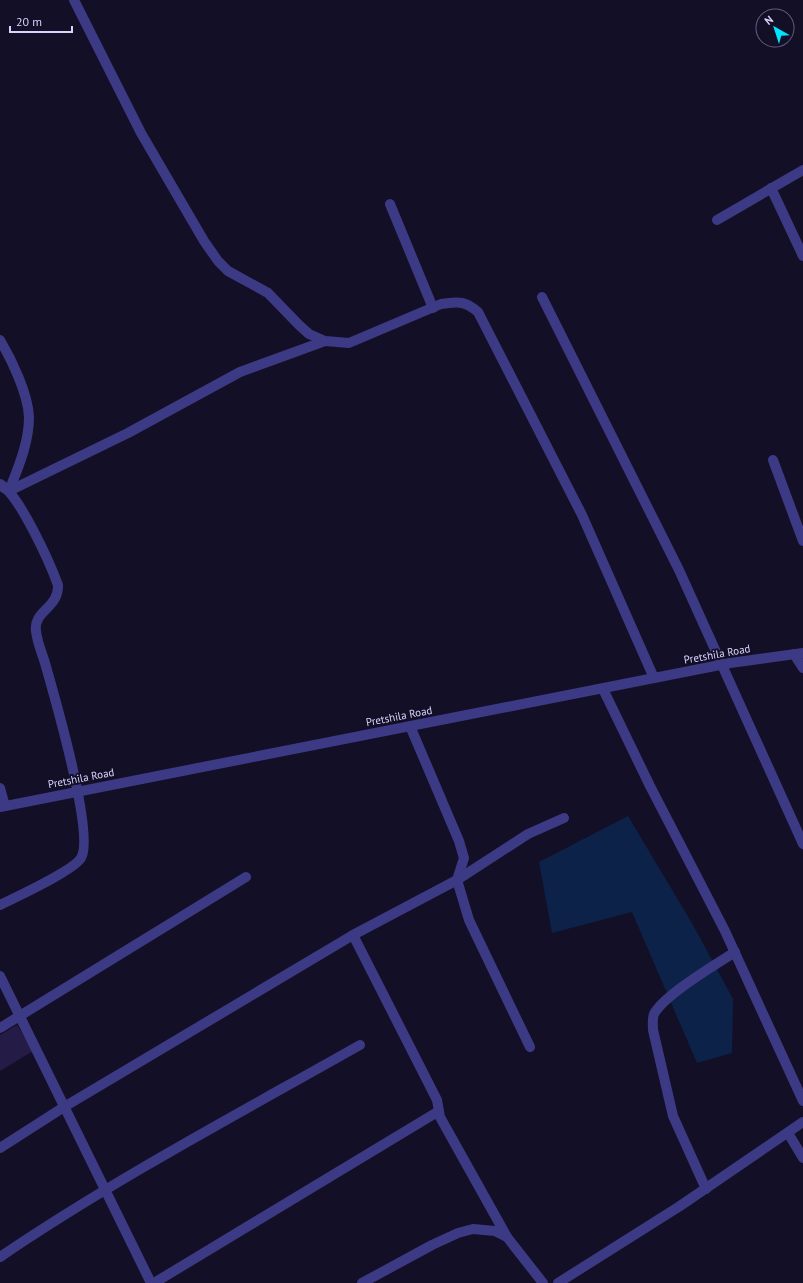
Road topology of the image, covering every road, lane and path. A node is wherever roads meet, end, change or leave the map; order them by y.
1 (74, 0) edge
2 (803, 170) edge
3 (771, 188) junction
4 (390, 204) dead end
5 (717, 220) dead end
6 (803, 256) edge
7 (542, 297) dead end
8 (433, 308) junction
9 (0, 340) edge
10 (325, 341) junction
11 (773, 460) dead end
12 (3, 487) edge
13 (803, 541) edge
14 (799, 653) edge
15 (723, 665) junction
16 (803, 668) edge
17 (654, 678) junction
18 (603, 689) junction
19 (410, 726) junction
20 (0, 788) edge
21 (78, 791) junction
22 (2, 806) edge
23 (564, 818) dead end
24 (803, 844) edge
25 (246, 877) dead end
26 (457, 880) junction
27 (0, 905) edge
28 (353, 935) junction
29 (735, 952) junction
30 (0, 976) edge
31 (20, 1016) junction
32 (0, 1028) edge
33 (360, 1045) dead end
34 (530, 1047) dead end
35 (803, 1101) edge
36 (64, 1107) junction
37 (439, 1111) junction
38 (803, 1123) edge
39 (788, 1133) junction
40 (0, 1148) edge
41 (803, 1158) edge
42 (105, 1189) junction
43 (706, 1189) junction
44 (507, 1237) junction
45 (0, 1257) edge
46 (151, 1283) edge
47 (154, 1283) edge
48 (362, 1283) edge
49 (543, 1283) edge
50 (558, 1283) edge

1 - 10 street
2 - 3 street
3 - 5 street
3 - 6 street
4 - 8 street
7 - 15 street
8 - 10 street
8 - 17 street
9 - 12 street
10 - 12 street
11 - 13 street
12 - 21 street
14 - 15 street, Pretshila Road
14 - 16 street
15 - 17 street, Pretshila Road
15 - 24 street
17 - 18 street, Pretshila Road
18 - 19 street, Pretshila Road
18 - 29 street
19 - 21 street, Pretshila Road
19 - 26 street
20 - 22 street
21 - 22 street, Pretshila Road
21 - 27 street
23 - 26 street
25 - 31 street
26 - 28 street
26 - 34 street
28 - 36 street
28 - 37 street
29 - 35 street
29 - 43 street
30 - 31 street
31 - 32 street
31 - 36 street
33 - 42 street
36 - 40 street
36 - 42 street
37 - 44 street
37 - 47 street
38 - 39 street
39 - 41 street
39 - 43 street
42 - 45 street
42 - 46 street
43 - 50 street
44 - 48 street
44 - 49 street

